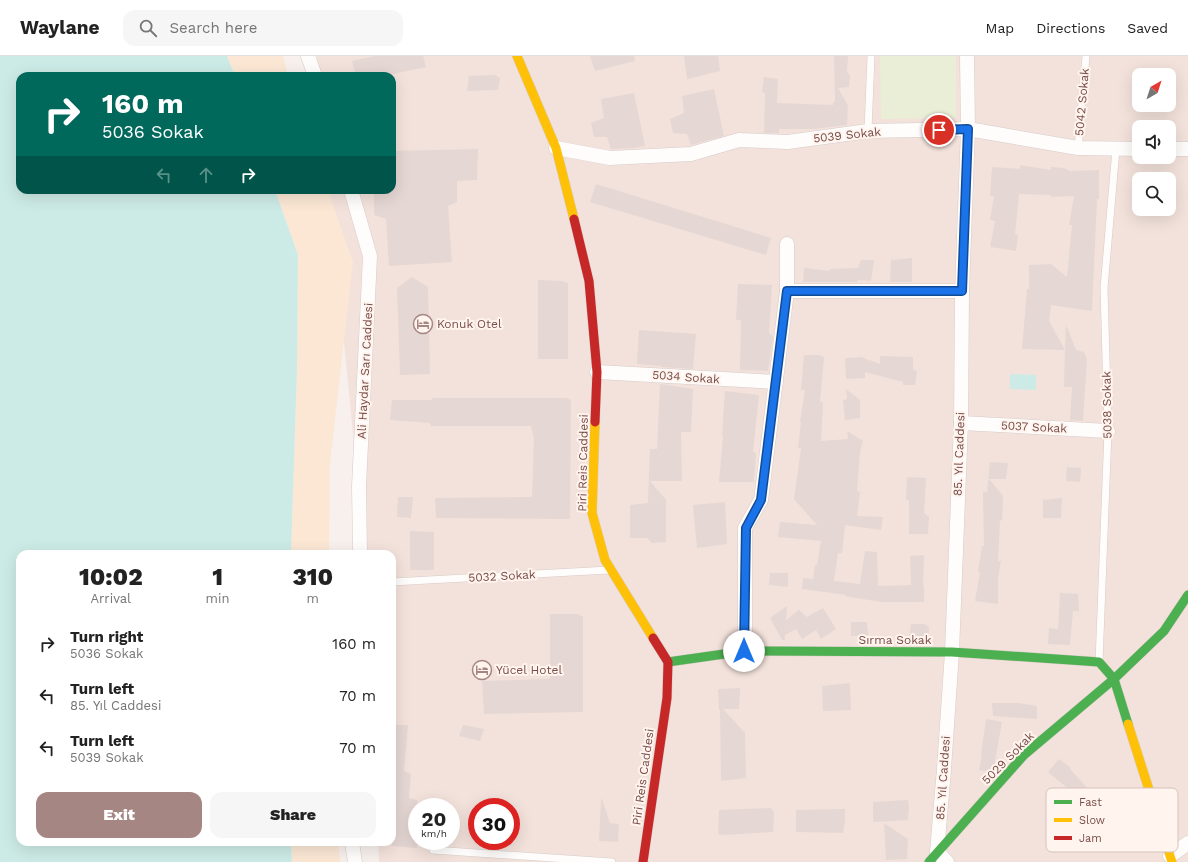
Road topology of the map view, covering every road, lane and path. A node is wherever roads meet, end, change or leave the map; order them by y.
1 (308, 56) edge
2 (517, 56) edge
3 (871, 56) edge
4 (967, 56) edge
5 (1086, 56) edge
6 (314, 72) edge
7 (968, 129) junction
8 (868, 131) junction
9 (556, 148) junction
10 (1078, 148) junction
11 (1116, 149) junction
12 (1132, 149) edge
13 (1176, 149) edge
14 (1188, 149) edge
15 (352, 194) edge
16 (787, 244) dead end
17 (787, 291) junction
18 (962, 291) junction
19 (597, 372) junction
20 (776, 382) junction
21 (961, 422) junction
22 (1108, 431) junction
23 (360, 550) edge
24 (611, 570) junction
25 (396, 582) edge
26 (1188, 595) edge
27 (744, 651) junction
28 (952, 652) junction
29 (668, 662) junction
30 (1098, 662) junction
31 (1114, 679) junction
32 (1149, 788) edge
33 (1188, 843) edge
34 (353, 846) edge
35 (433, 850) dead end
36 (933, 857) edge
37 (1171, 859) edge
38 (355, 862) edge
39 (612, 862) edge
40 (643, 862) edge
41 (947, 862) edge

1 - 6 street
2 - 9 street, Piri Reis Caddesi
3 - 8 lane
4 - 7 street, 85. Yıl Caddesi
5 - 10 lane, 5042 Sokak
7 - 8 street, 5039 Sokak
7 - 10 street, 5039 Sokak
7 - 18 street, 85. Yıl Caddesi
8 - 9 street, 5039 Sokak
9 - 19 street, Piri Reis Caddesi
10 - 11 street, 5039 Sokak
11 - 12 street, 5039 Sokak
11 - 22 lane, 5038 Sokak
13 - 14 street
15 - 23 street, Ali Haydar Sarı Caddesi
16 - 17 street
17 - 18 street
17 - 20 street
18 - 21 street, 85. Yıl Caddesi
19 - 20 street, 5034 Sokak
19 - 24 street, Piri Reis Caddesi
20 - 27 street
21 - 22 street, 5037 Sokak
21 - 28 street, 85. Yıl Caddesi
22 - 30 lane, 5038 Sokak
24 - 25 lane, 5032 Sokak
24 - 29 street, Piri Reis Caddesi
26 - 31 street, 5029 Sokak
27 - 28 street, Sırma Sokak
27 - 29 street, Sırma Sokak
28 - 30 street, Sırma Sokak
28 - 36 street, 85. Yıl Caddesi
29 - 40 street, Piri Reis Caddesi
30 - 31 street
31 - 32 street
31 - 36 street, 5029 Sokak
33 - 37 street
34 - 38 street
35 - 39 lane
36 - 41 street

